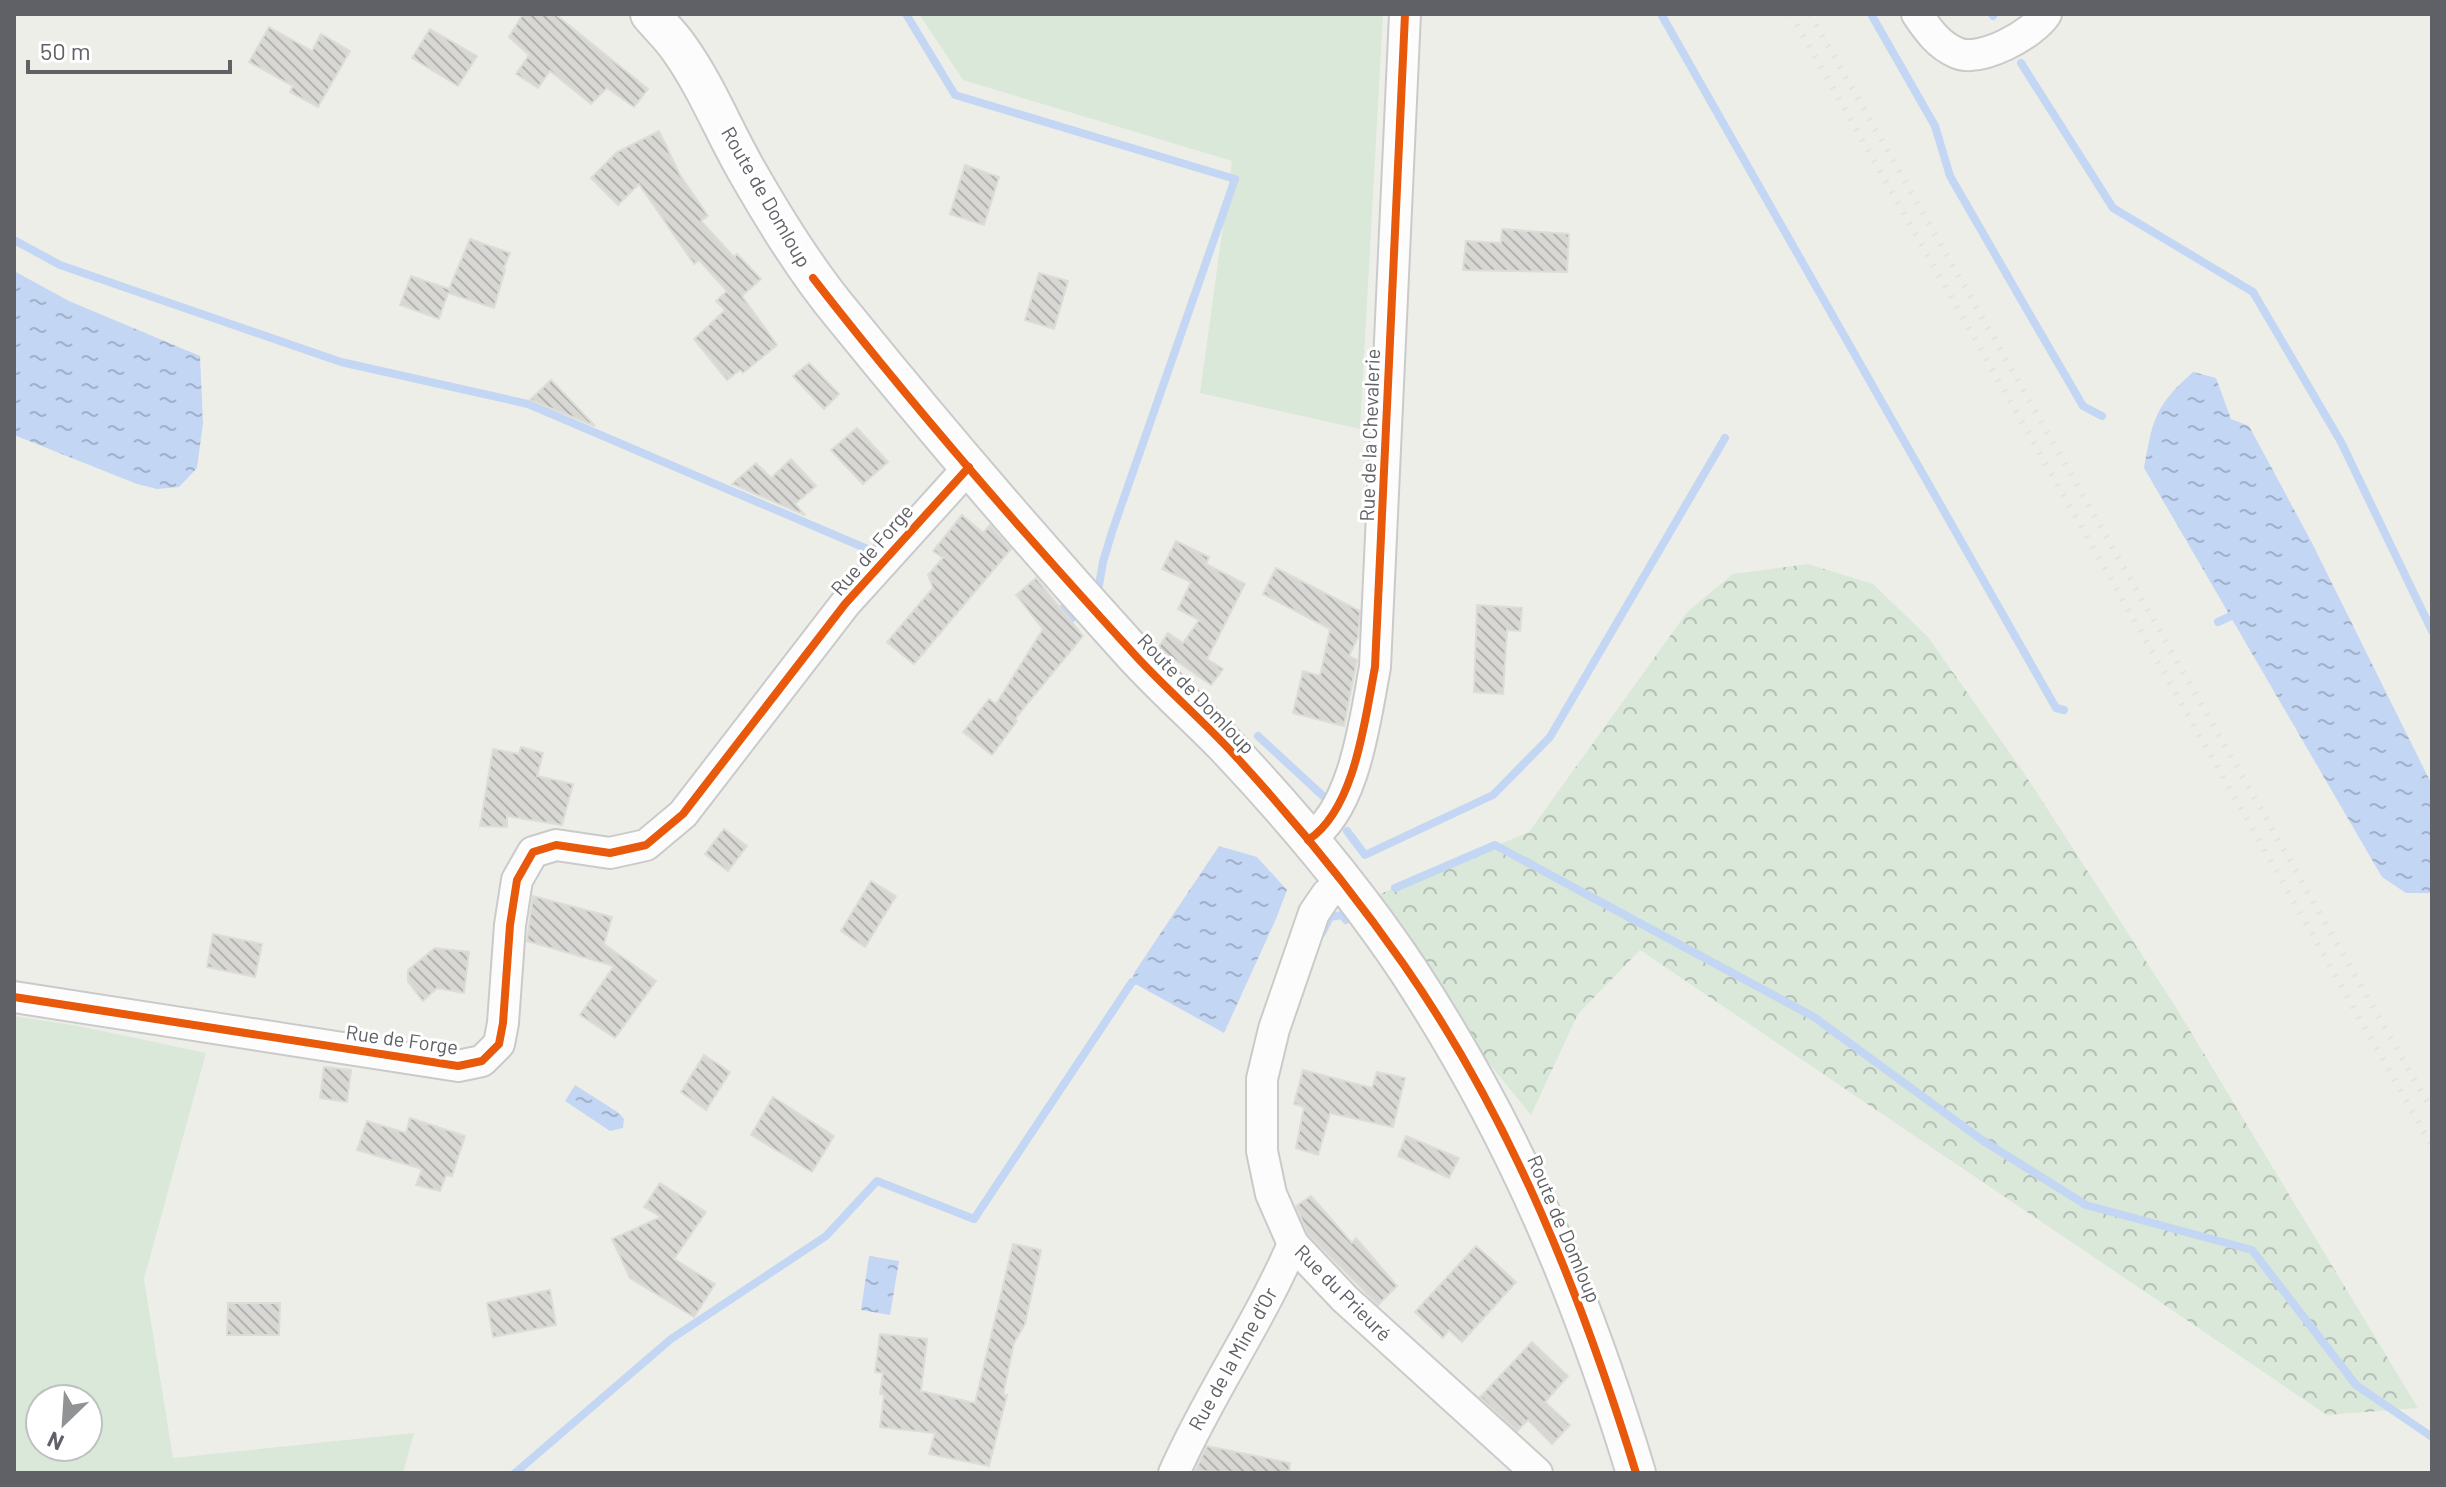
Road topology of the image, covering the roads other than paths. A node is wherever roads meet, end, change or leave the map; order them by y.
1 (650, 14) edge
2 (1405, 14) edge
3 (1917, 14) edge
4 (2046, 14) edge
5 (969, 467) junction
6 (1308, 840) junction
7 (1344, 885) junction
8 (14, 997) edge
9 (1293, 1244) junction
10 (1174, 1473) edge
11 (1537, 1473) edge
12 (1636, 1473) edge

1 - 5 street, Route de Domloup
2 - 6 street, Rue de la Chevalerie
3 - 4 street
5 - 6 street, Route de Domloup
5 - 8 street, Rue de Forge
6 - 7 street, Route de Domloup
7 - 9 street, Rue du Prieuré
7 - 12 street, Route de Domloup
9 - 10 street, Rue de la Mine d'Or
9 - 11 street, Rue du Prieuré

